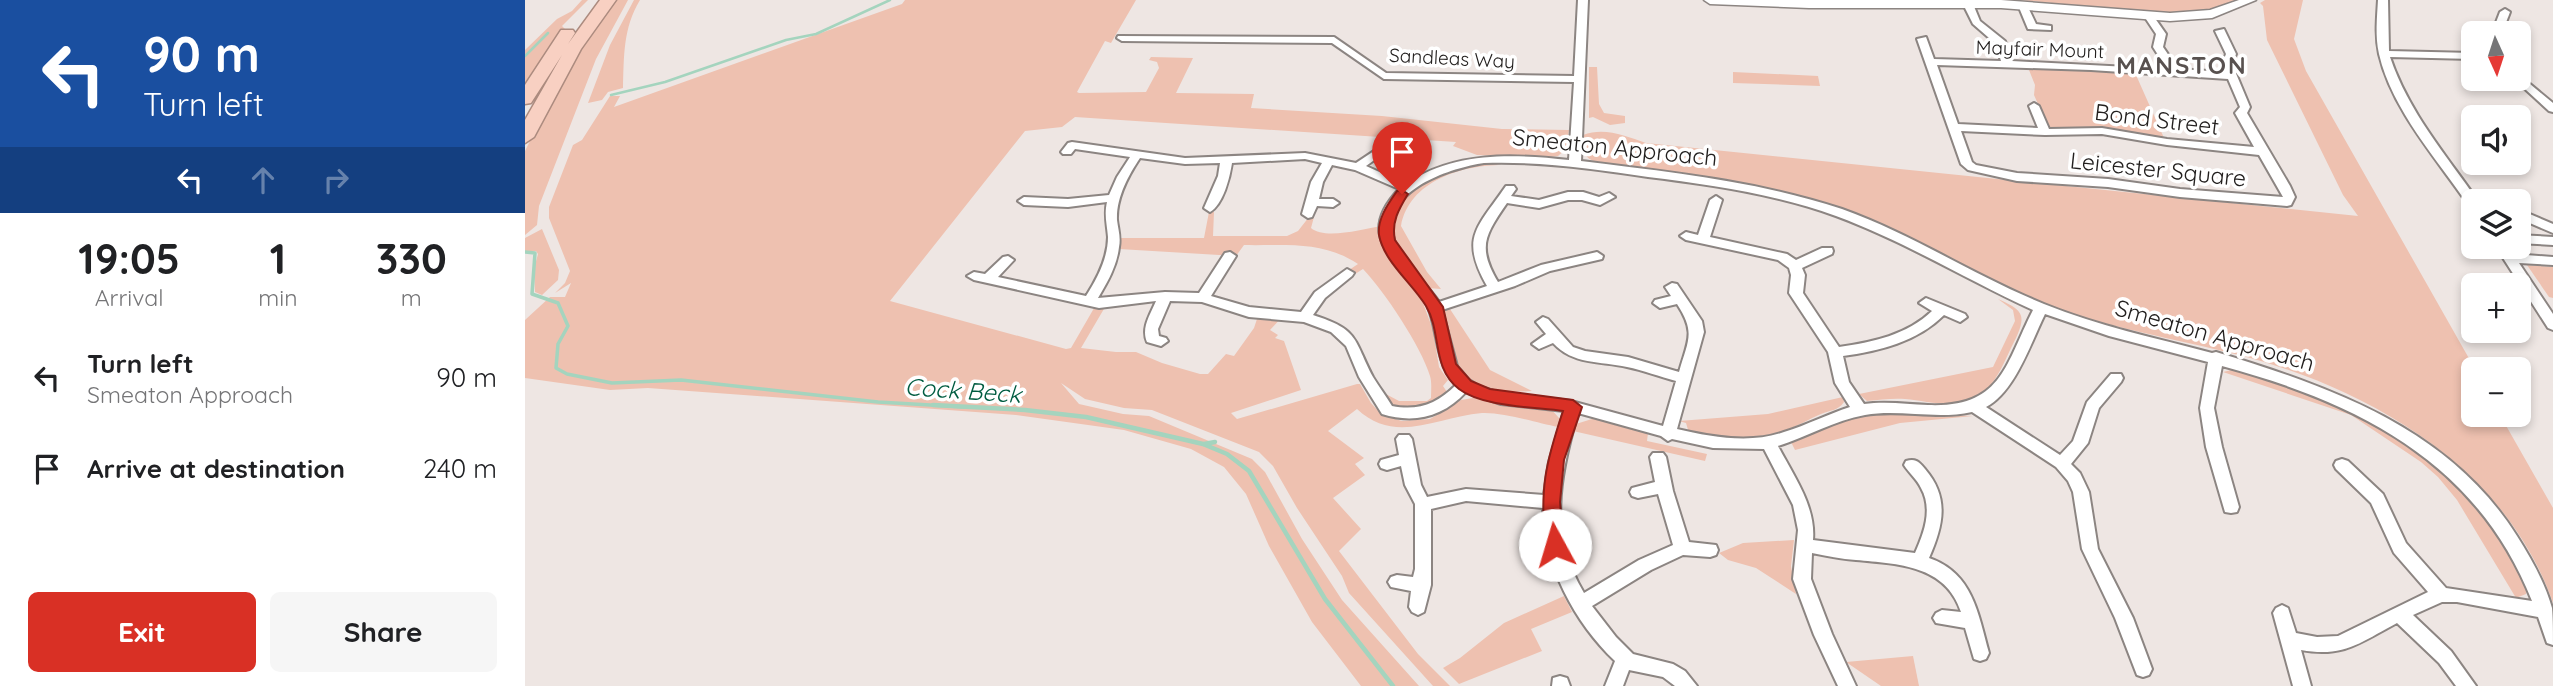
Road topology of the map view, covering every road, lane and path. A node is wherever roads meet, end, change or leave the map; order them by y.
1 (592, 0) edge
2 (608, 0) edge
3 (1583, 0) edge
4 (1710, 0) edge
5 (2250, 0) edge
6 (2383, 0) edge
7 (1910, 2) edge
8 (1968, 4) junction
9 (2023, 5) junction
10 (2505, 12) dead end
11 (2148, 16) junction
12 (2502, 21) edge
13 (2047, 28) dead end
14 (2220, 31) dead end
15 (1122, 38) dead end
16 (1922, 38) dead end
17 (2384, 54) junction
18 (2461, 56) edge
19 (1931, 62) junction
20 (2008, 66) junction
21 (2175, 73) junction
22 (2232, 75) junction
23 (1579, 79) junction
24 (2531, 89) edge
25 (525, 99) edge
26 (2034, 106) dead end
27 (2553, 109) edge
28 (1955, 127) junction
29 (2045, 132) junction
30 (525, 137) edge
31 (1407, 147) dead end
32 (1067, 152) dead end
33 (2265, 152) junction
34 (1136, 156) junction
35 (1226, 160) junction
36 (1330, 160) junction
37 (1576, 164) junction
38 (1358, 167) junction
39 (1408, 188) junction
40 (2464, 189) edge
41 (1202, 194) dead end
42 (1216, 194) junction
43 (1609, 197) dead end
44 (1114, 198) junction
45 (1716, 200) dead end
46 (1024, 201) dead end
47 (1333, 203) dead end
48 (1210, 208) dead end
49 (2531, 219) edge
50 (2553, 229) edge
51 (1686, 236) dead end
52 (1703, 238) junction
53 (2531, 240) edge
54 (2553, 241) edge
55 (1827, 251) dead end
56 (1597, 256) dead end
57 (2531, 257) edge
58 (2510, 259) edge
59 (1008, 260) dead end
60 (2553, 261) edge
61 (1207, 266) dead end
62 (1795, 266) junction
63 (1337, 277) dead end
64 (1494, 287) junction
65 (1165, 296) junction
66 (1202, 298) junction
67 (1089, 301) junction
68 (1660, 303) dead end
69 (1926, 303) dead end
70 (1435, 307) junction
71 (2041, 308) junction
72 (1941, 310) junction
73 (1305, 317) junction
74 (1960, 317) dead end
75 (1543, 322) dead end
76 (2553, 325) edge
77 (1555, 336) junction
78 (1161, 341) dead end
79 (1539, 344) dead end
80 (1835, 352) junction
81 (2216, 357) junction
82 (2116, 378) dead end
83 (1685, 379) junction
84 (1465, 385) junction
85 (1974, 406) junction
86 (1573, 407) junction
87 (1860, 410) junction
88 (1668, 435) junction
89 (1404, 439) dead end
90 (1769, 443) junction
91 (1658, 457) dead end
92 (1408, 458) junction
93 (2061, 463) junction
94 (1387, 464) dead end
95 (1912, 465) dead end
96 (2342, 465) dead end
97 (1662, 487) junction
98 (1638, 492) dead end
99 (1551, 502) junction
100 (1423, 504) junction
101 (2231, 507) dead end
102 (1804, 545) junction
103 (1682, 548) junction
104 (1710, 550) dead end
105 (1920, 561) junction
106 (1397, 582) dead end
107 (1422, 585) junction
108 (2442, 595) junction
109 (1581, 604) junction
110 (1418, 607) dead end
111 (2545, 611) junction
112 (2282, 613) dead end
113 (2399, 614) junction
114 (1942, 618) dead end
115 (1971, 621) junction
116 (2553, 637) edge
117 (2290, 640) junction
118 (1980, 653) dead end
119 (1625, 659) junction
120 (2143, 669) dead end
121 (1615, 686) edge
122 (1688, 686) edge
123 (1847, 686) edge
124 (2302, 686) edge
125 (2467, 686) edge

1 - 25 highway
2 - 30 highway
3 - 23 street
4 - 7 street
5 - 11 street
6 - 17 street
7 - 8 street
8 - 9 street
8 - 20 street
9 - 11 street
9 - 13 street
10 - 12 street
11 - 21 street
14 - 22 street, Leicester Square
15 - 23 street, Sandleas Way
16 - 19 street, Leicester Square
17 - 18 street
17 - 40 street
19 - 20 street, Mayfair Mount
19 - 28 street, Leicester Square
20 - 21 street, Mayfair Mount
21 - 22 street, Mayfair Mount
22 - 33 street, Leicester Square
23 - 37 street
24 - 27 street
26 - 29 street
28 - 29 street, Bond Street
28 - 33 street, Leicester Square
29 - 33 street, Bond Street
31 - 38 street
32 - 34 street
34 - 35 street
34 - 44 street
35 - 36 street
35 - 42 street
36 - 38 street
36 - 47 street
37 - 39 street, Smeaton Approach
37 - 71 street, Smeaton Approach
38 - 39 street
39 - 70 street, Smeaton Approach
41 - 42 street
42 - 48 street
43 - 64 street
44 - 46 street
44 - 67 street
45 - 52 street
49 - 50 street
51 - 52 street
52 - 62 street
53 - 54 street
55 - 62 street
56 - 64 street
57 - 60 street
58 - 76 street
59 - 67 street
61 - 66 street
62 - 80 street
63 - 73 street
64 - 70 street
65 - 66 street
65 - 67 street
65 - 78 street
66 - 73 street
68 - 83 street
69 - 72 street
70 - 84 street, Smeaton Approach
71 - 81 street, Smeaton Approach
71 - 85 street
72 - 74 street
72 - 80 street
73 - 84 street
75 - 77 street
77 - 79 street
77 - 83 street
80 - 87 street
81 - 101 street
81 - 111 street, Smeaton Approach
82 - 93 street
83 - 88 street
84 - 86 street
85 - 87 street
85 - 93 street
86 - 88 street
86 - 99 street
87 - 90 street
88 - 90 street
89 - 92 street
90 - 102 street
91 - 97 street
92 - 94 street
92 - 100 street
93 - 120 street
95 - 105 street
96 - 108 street
97 - 98 street
97 - 103 street
99 - 100 street
99 - 109 street
100 - 107 street
102 - 105 street
102 - 123 street
103 - 104 street
103 - 109 street
105 - 115 street
106 - 107 street
107 - 110 street
108 - 111 street
108 - 113 street
109 - 119 street
111 - 116 street, Smeaton Approach
112 - 117 street
113 - 117 street
113 - 125 street
114 - 115 street
115 - 118 street
117 - 124 street
119 - 121 street
119 - 122 street

